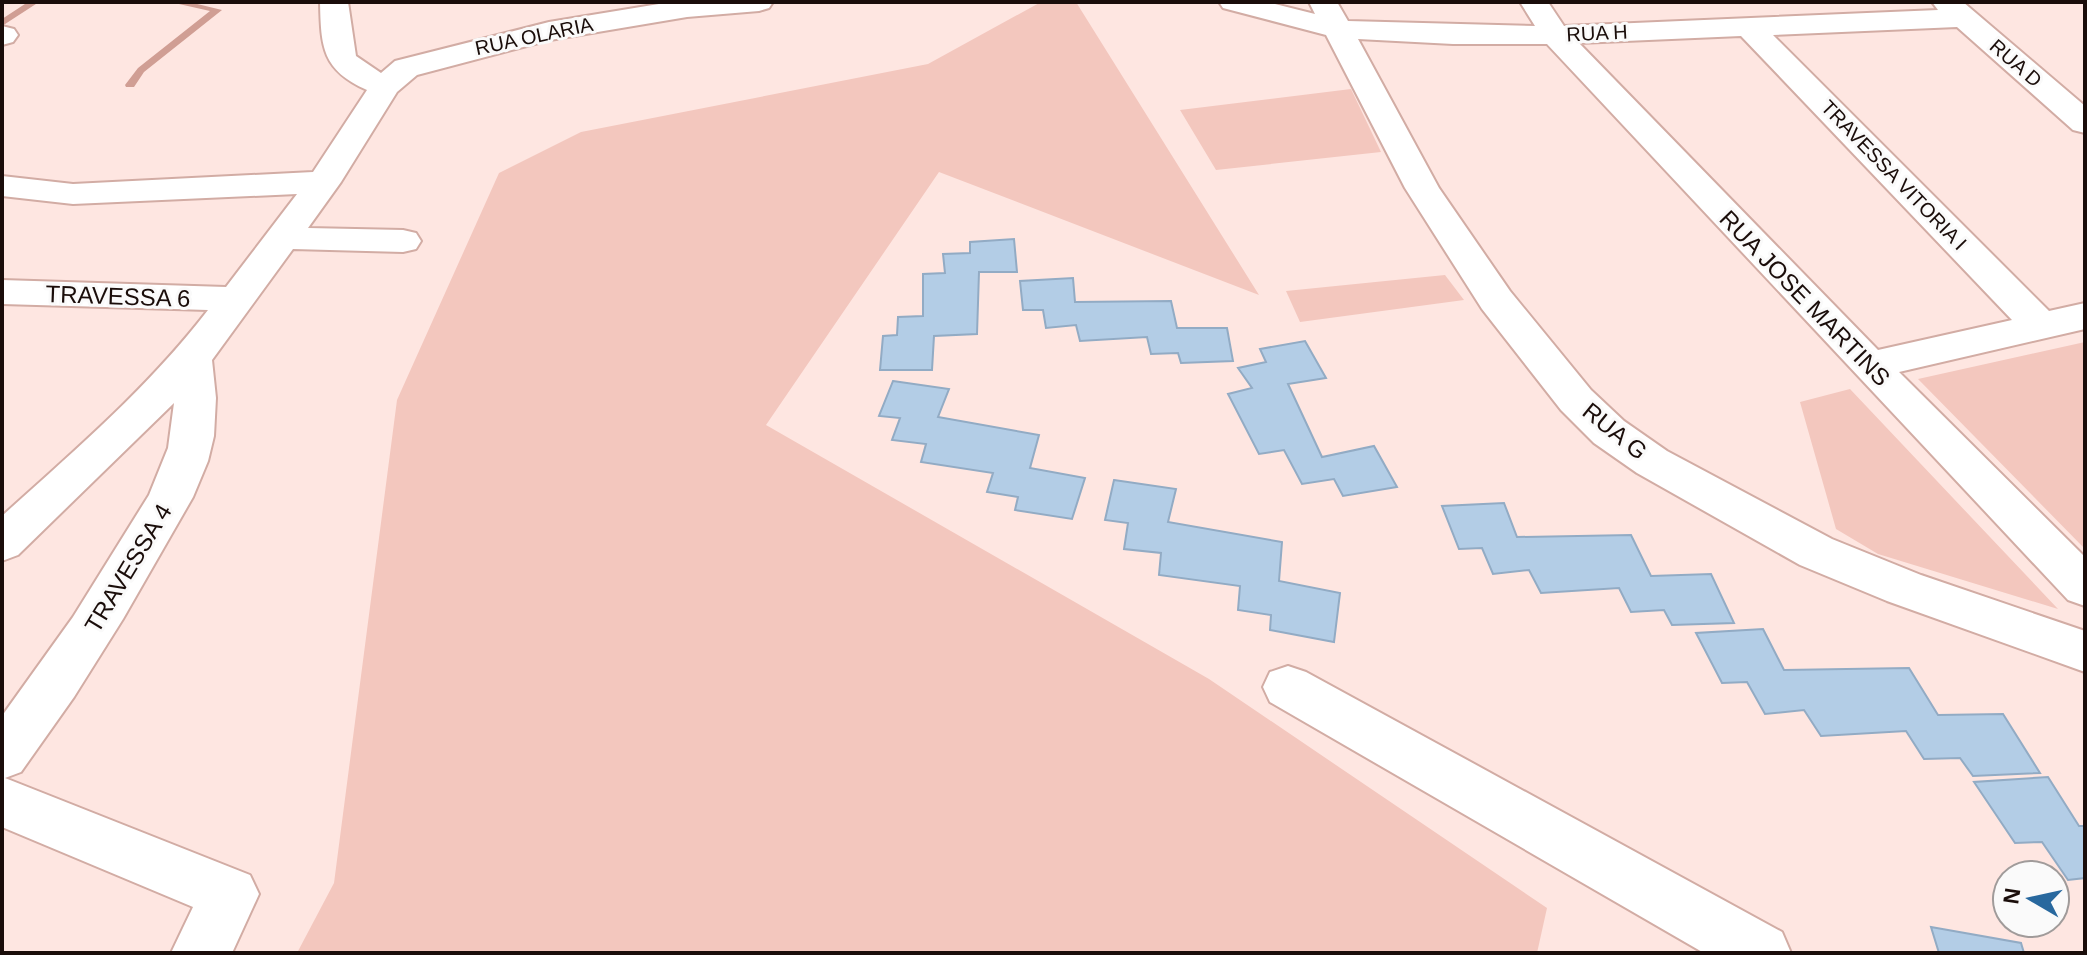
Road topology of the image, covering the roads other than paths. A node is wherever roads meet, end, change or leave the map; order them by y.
1 (334, 2) edge
2 (759, 2) edge
3 (1233, 2) edge
4 (1534, 2) edge
5 (1956, 10) edge
6 (1330, 16) edge
7 (1748, 26) junction
8 (1555, 35) junction
9 (396, 77) junction
10 (2085, 123) edge
11 (324, 182) junction
12 (2, 186) edge
13 (285, 238) junction
14 (403, 241) dead end
15 (2, 292) edge
16 (233, 299) junction
17 (2085, 316) edge
18 (2040, 325) junction
19 (192, 359) junction
20 (1869, 365) junction
21 (2, 543) edge
22 (2085, 587) edge
23 (2085, 652) edge
24 (1288, 687) dead end
25 (19, 708) edge
26 (2, 756) edge
27 (2, 802) edge
28 (201, 953) edge
29 (1761, 953) edge

1 - 9 street
2 - 9 street, RUA OLARIA
3 - 6 street, RUA H
4 - 8 street, RUA JOSE MARTINS
5 - 7 street, RUA H
5 - 10 street, RUA D
6 - 8 street, RUA H
6 - 23 street, RUA G
7 - 8 street, RUA H
7 - 18 street, TRAVESSA VITORIA I
8 - 20 street, RUA JOSE MARTINS
9 - 11 street
11 - 12 street
11 - 13 street
13 - 14 street
13 - 16 street
15 - 16 street, TRAVESSA 6
16 - 19 street
17 - 18 street
18 - 20 street
19 - 21 street
19 - 25 street, TRAVESSA 4
20 - 22 street, RUA JOSE MARTINS
24 - 29 street
25 - 26 street, TRAVESSA 4
27 - 28 street

